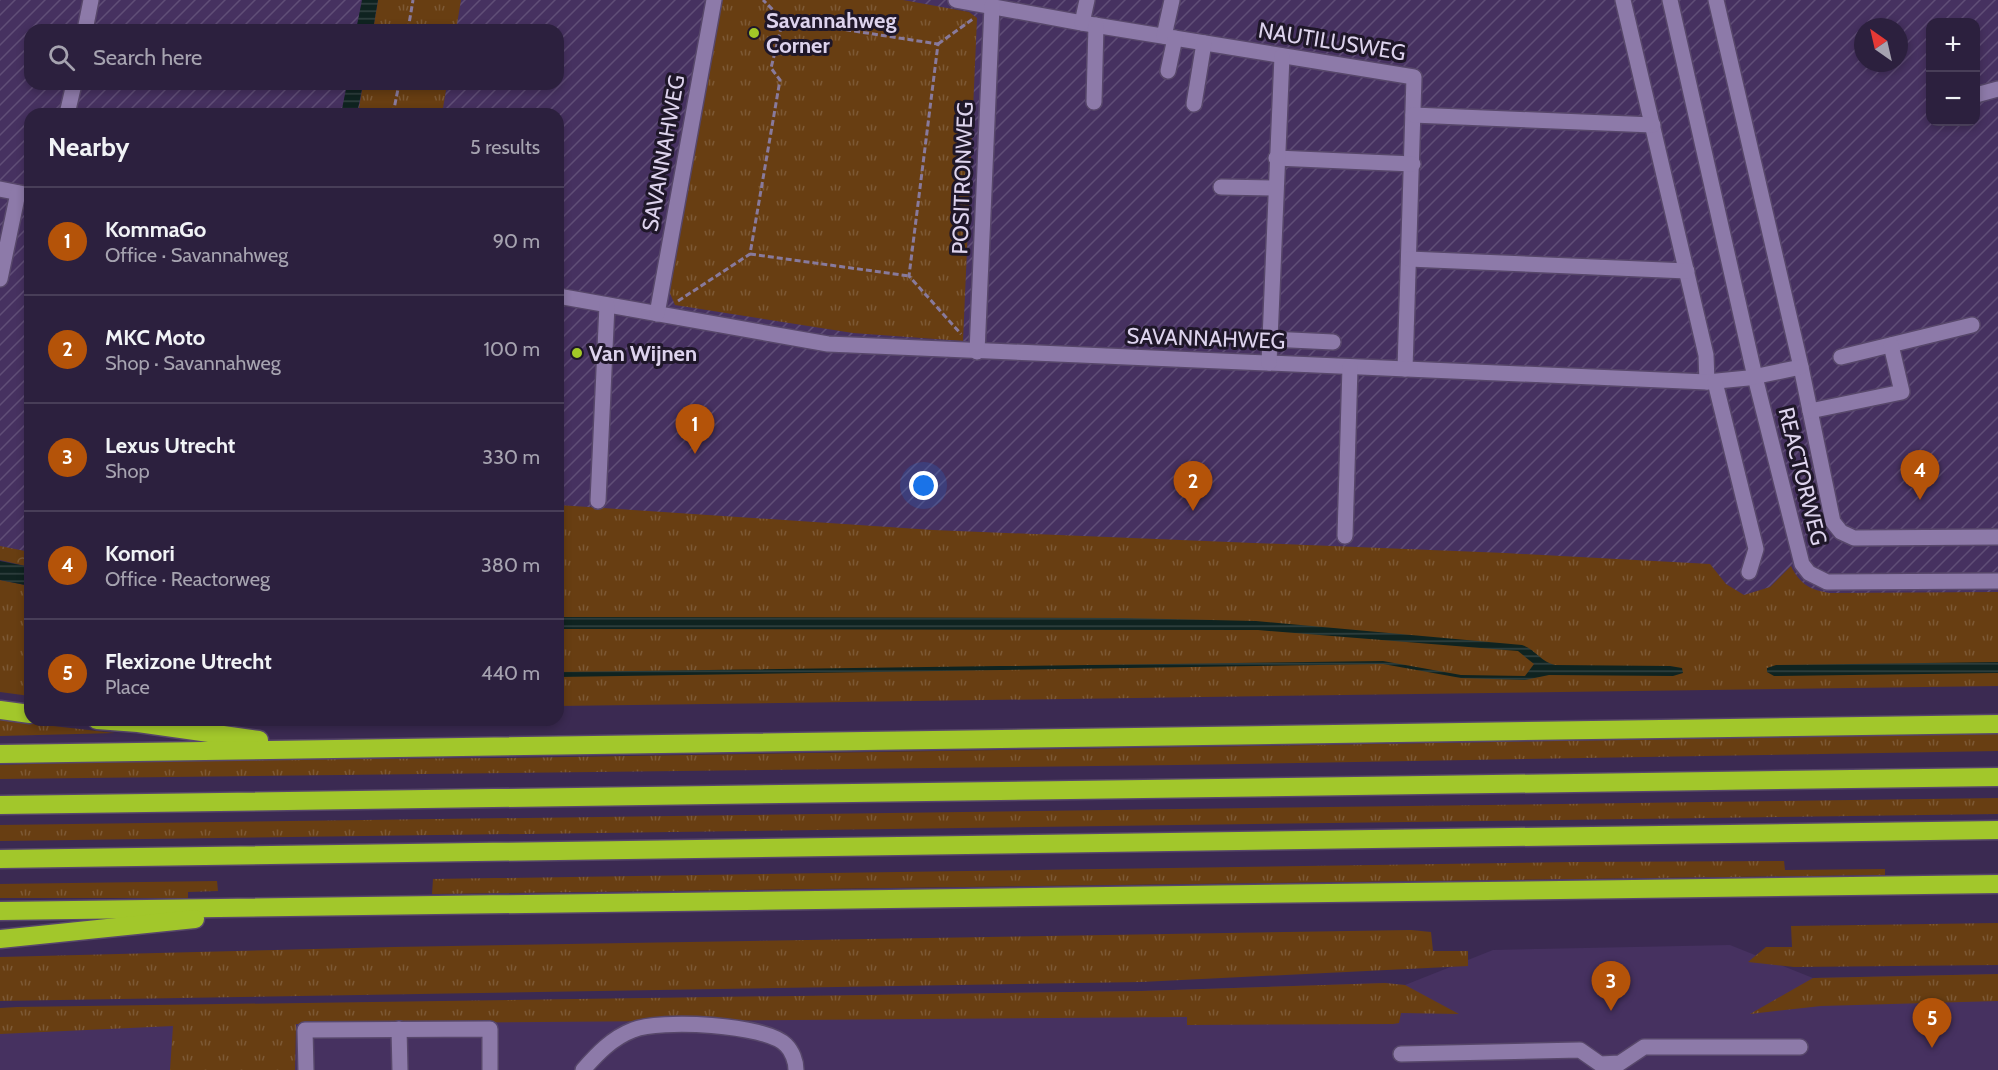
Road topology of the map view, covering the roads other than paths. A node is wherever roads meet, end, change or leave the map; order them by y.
1 (91, 0) edge
2 (714, 0) edge
3 (956, 0) edge
4 (1088, 0) edge
5 (1172, 0) edge
6 (1623, 0) edge
7 (1670, 0) edge
8 (1716, 0) edge
9 (992, 6) junction
10 (86, 24) edge
11 (1089, 24) junction
12 (1169, 37) junction
13 (1204, 43) junction
14 (1282, 56) junction
15 (1168, 70) dead end
16 (1998, 89) edge
17 (73, 90) edge
18 (1980, 94) edge
19 (1094, 102) dead end
20 (1194, 104) dead end
21 (68, 108) edge
22 (1413, 116) junction
23 (1653, 125) junction
24 (1276, 158) junction
25 (1413, 164) junction
26 (1221, 187) dead end
27 (1275, 188) junction
28 (0, 189) edge
29 (24, 194) edge
30 (1409, 259) junction
31 (1687, 271) junction
32 (0, 279) edge
33 (564, 297) edge
34 (607, 305) junction
35 (657, 314) junction
36 (1972, 325) dead end
37 (1270, 339) junction
38 (1333, 342) dead end
39 (1891, 345) junction
40 (977, 352) junction
41 (1841, 357) dead end
42 (1269, 363) junction
43 (1350, 367) junction
44 (1801, 367) junction
45 (1405, 369) junction
46 (1755, 377) junction
47 (1711, 382) junction
48 (1810, 411) junction
49 (598, 501) dead end
50 (1345, 536) dead end
51 (1998, 537) edge
52 (1749, 572) dead end
53 (1998, 581) edge
54 (0, 710) edge
55 (24, 713) edge
56 (1998, 724) edge
57 (159, 726) edge
58 (315, 748) junction
59 (0, 754) edge
60 (1998, 777) edge
61 (0, 805) edge
62 (1998, 830) edge
63 (0, 859) edge
64 (1998, 885) edge
65 (303, 908) junction
66 (0, 911) edge
67 (0, 939) edge
68 (399, 1029) junction
69 (1800, 1047) dead end
70 (1401, 1054) dead end
71 (1600, 1067) edge
72 (1620, 1067) edge
73 (306, 1070) edge
74 (400, 1070) edge
75 (490, 1070) edge
76 (583, 1070) edge
77 (796, 1070) edge

1 - 10 street
2 - 35 street, SAVANNAHWEG
3 - 9 street, NAUTILUSWEG
4 - 11 street
5 - 12 street
6 - 23 street
7 - 46 street, REACTORWEG
8 - 44 street, REACTORWEG
9 - 11 street, NAUTILUSWEG
9 - 40 street, POSITRONWEG
11 - 12 street, NAUTILUSWEG
11 - 19 street
12 - 13 street, NAUTILUSWEG
12 - 15 street
13 - 14 street, NAUTILUSWEG
13 - 20 street
14 - 22 street, NAUTILUSWEG
14 - 24 street
16 - 18 street
17 - 21 street
22 - 23 street
22 - 25 street, NAUTILUSWEG
23 - 31 street
24 - 25 street
24 - 27 street
25 - 30 street, NAUTILUSWEG
26 - 27 street
27 - 37 street
28 - 29 street
29 - 32 street
30 - 31 street
30 - 45 street, NAUTILUSWEG
31 - 47 street
33 - 34 street, SAVANNAHWEG
34 - 35 street, SAVANNAHWEG
34 - 49 street
35 - 40 street, SAVANNAHWEG
36 - 39 street
37 - 38 street
37 - 42 street
39 - 41 street
39 - 48 street
40 - 42 street, SAVANNAHWEG
42 - 43 street, SAVANNAHWEG
43 - 45 street, SAVANNAHWEG
43 - 50 street
44 - 46 street
44 - 48 street, REACTORWEG
45 - 47 street, SAVANNAHWEG
46 - 47 street, SAVANNAHWEG
46 - 53 street, REACTORWEG
47 - 52 street
48 - 51 street, REACTORWEG
54 - 55 highway
56 - 58 highway
57 - 58 highway
58 - 59 highway
60 - 61 highway
62 - 63 highway
64 - 65 highway
65 - 66 highway
65 - 67 highway
68 - 73 street
68 - 74 street
68 - 75 street
69 - 72 street
70 - 71 street
71 - 72 street
76 - 77 street

